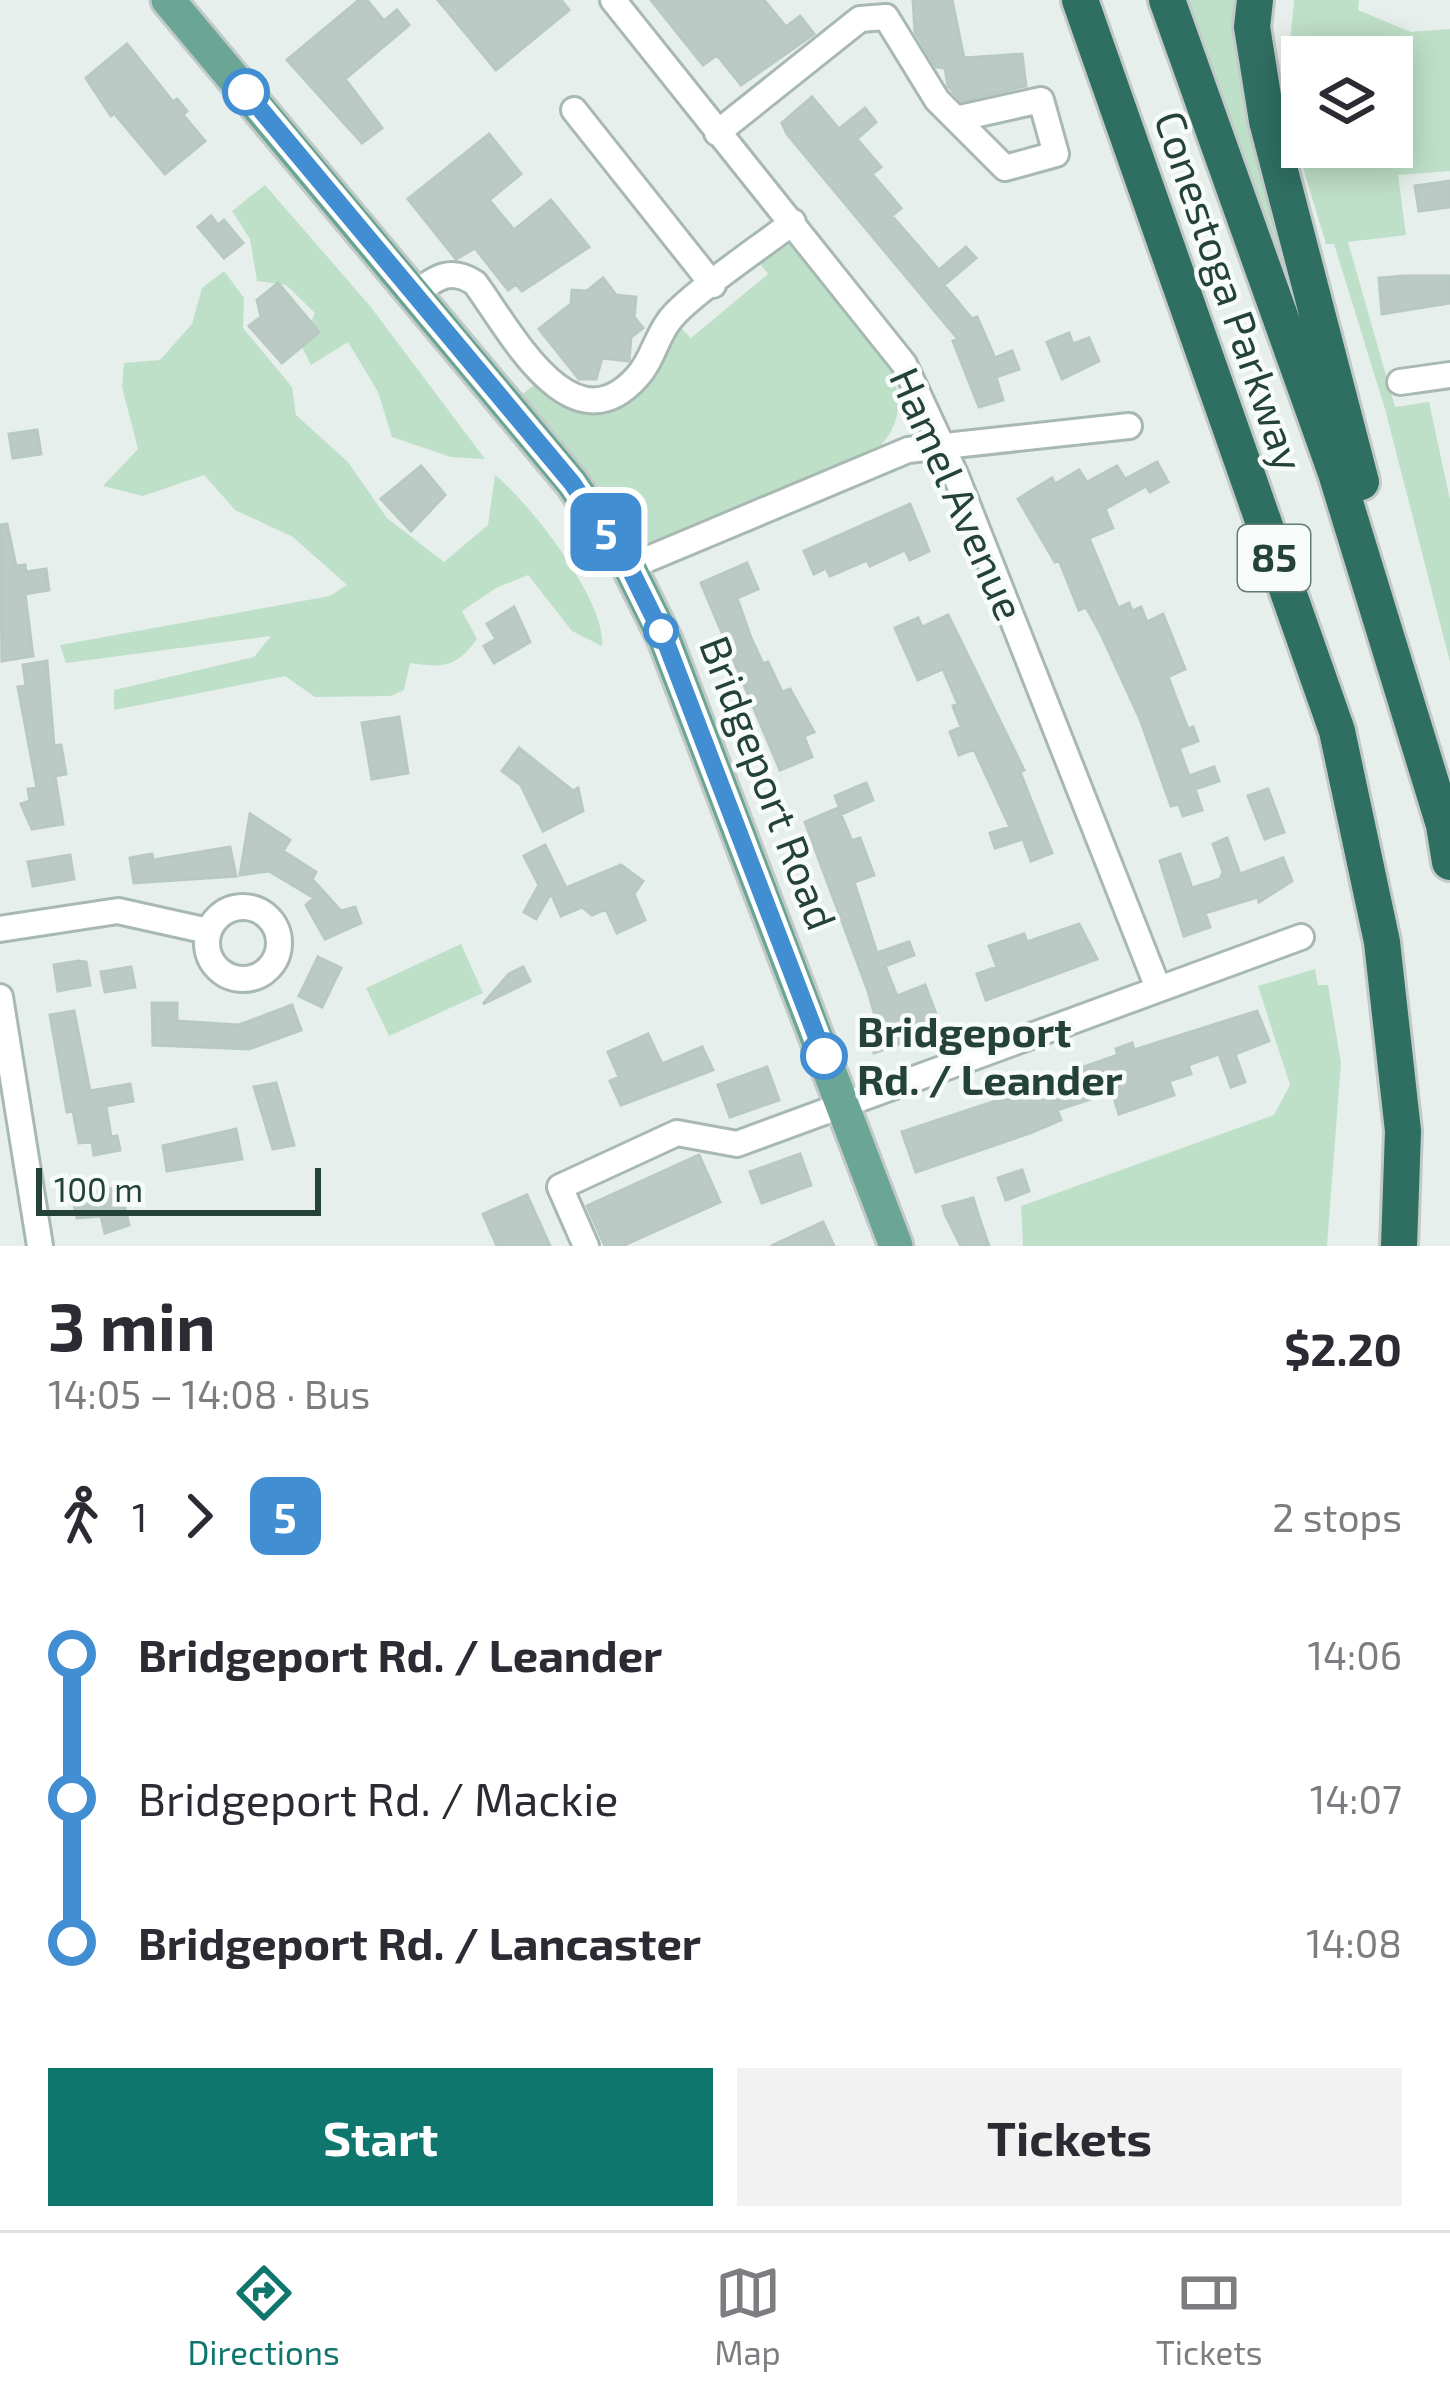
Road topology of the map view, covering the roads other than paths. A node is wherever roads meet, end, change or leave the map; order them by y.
1 (158, 0) edge
2 (613, 0) edge
3 (1167, 0) edge
4 (1255, 0) edge
5 (180, 7) edge
6 (858, 10) edge
7 (1083, 10) edge
8 (574, 110) dead end
9 (960, 118) dead end
10 (717, 133) junction
11 (793, 222) junction
12 (713, 285) junction
13 (416, 293) junction
14 (1450, 375) edge
15 (1400, 382) dead end
16 (1129, 426) dead end
17 (941, 444) junction
18 (629, 567) junction
19 (1399, 673) junction
20 (1450, 862) edge
21 (0, 929) edge
22 (208, 931) dead end
23 (1301, 937) dead end
24 (1158, 988) junction
25 (0, 998) edge
26 (843, 1107) junction
27 (40, 1246) edge
28 (586, 1246) edge
29 (896, 1246) edge
30 (1399, 1246) edge

1 - 5 main road, Bridgeport Road
2 - 10 street, Hamel Avenue
3 - 19 highway, Conestoga Parkway / 85
4 - 19 highway
5 - 13 main road, Bridgeport Road
6 - 9 street
6 - 10 street
7 - 30 highway, Conestoga Parkway / 85
8 - 12 street
10 - 11 street, Hamel Avenue
11 - 12 street
11 - 17 street, Hamel Avenue
12 - 13 street
13 - 18 main road, Bridgeport Road
14 - 15 street
16 - 17 street
17 - 18 street
17 - 24 street, Hamel Avenue
18 - 26 main road, Bridgeport Road
19 - 20 highway, Conestoga Parkway / 85
21 - 22 street
23 - 24 street
24 - 26 street
25 - 27 street
26 - 28 street
26 - 29 main road, Bridgeport Road

